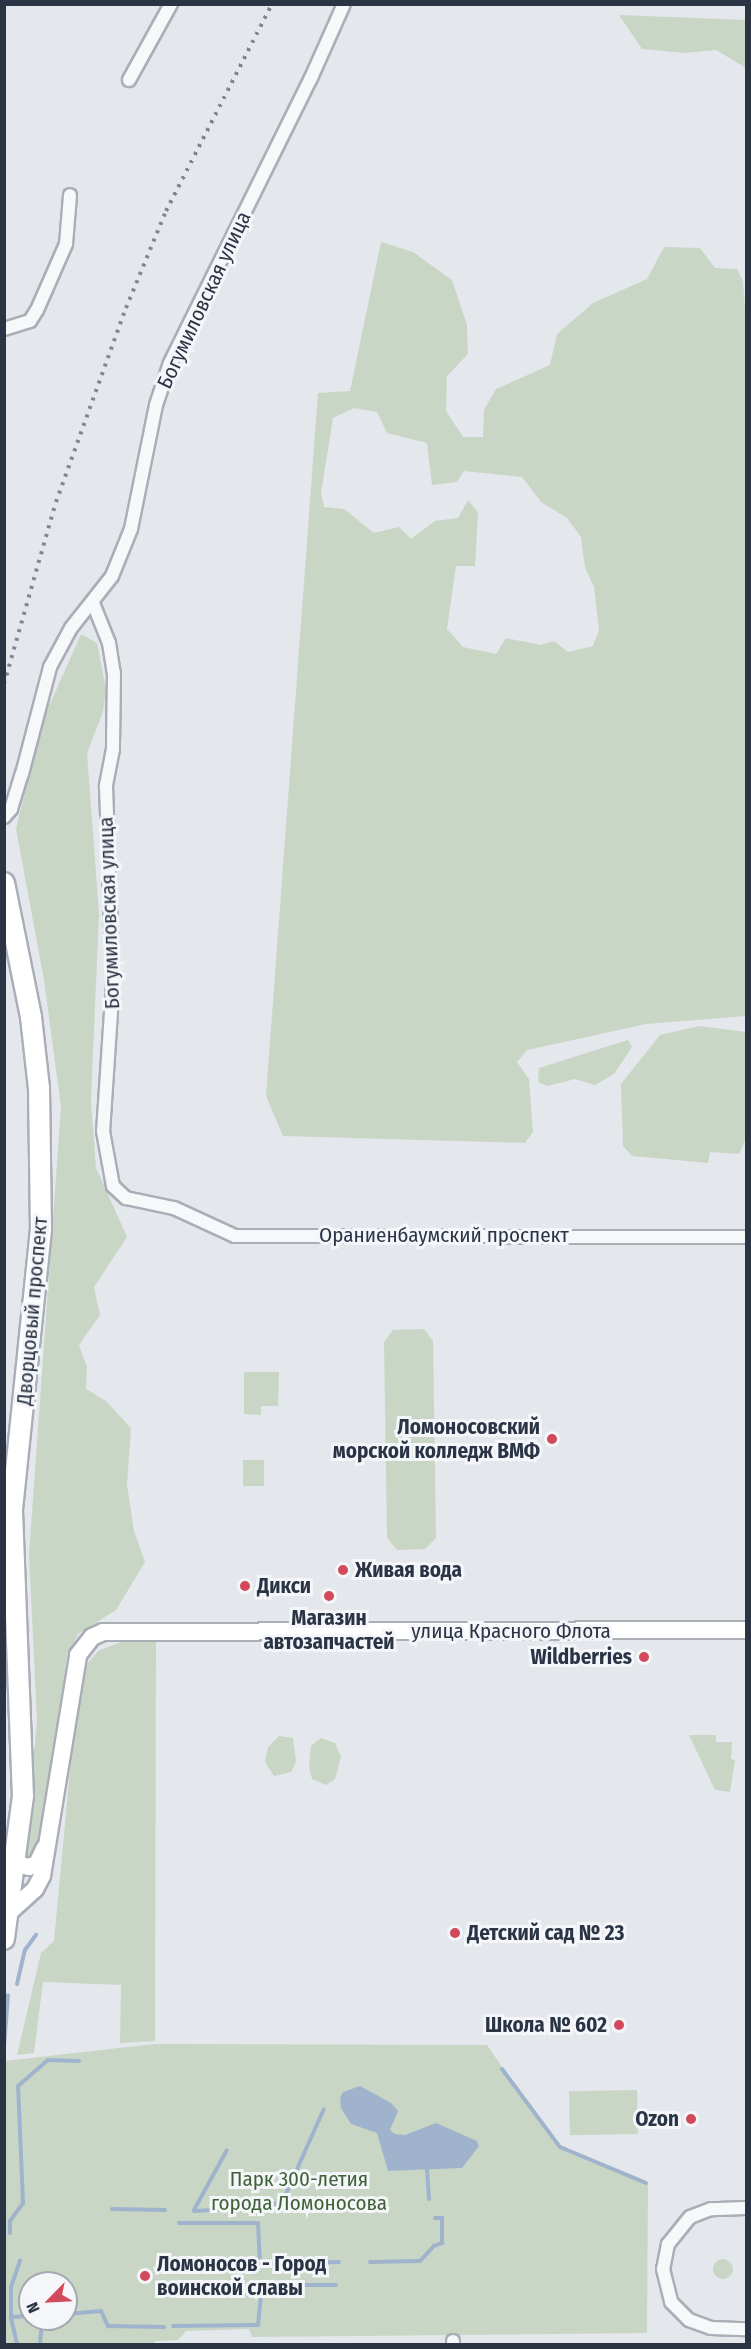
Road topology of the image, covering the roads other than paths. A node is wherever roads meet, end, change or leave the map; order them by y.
1 (171, 4) edge
2 (344, 4) edge
3 (129, 80) dead end
4 (70, 195) dead end
5 (4, 328) edge
6 (93, 603) junction
7 (4, 818) edge
8 (4, 883) edge
9 (148, 1202) joint
10 (747, 1237) edge
11 (747, 1630) edge
12 (50, 1834) junction
13 (9, 1860) edge
14 (8, 1916) edge
15 (747, 2208) edge
16 (747, 2328) edge

1 - 3 street
2 - 6 street, Богумиловская улица
4 - 5 street
6 - 7 street, Богумиловская улица
6 - 9 street, Богумиловская улица
8 - 13 main road, Дворцовый проспект
9 - 10 street, Ораниенбаумский проспект
11 - 12 main road, улица Красного Флота
12 - 13 main road
12 - 14 main road, улица Красного Флота
13 - 14 main road, Дворцовый проспект
15 - 16 street

